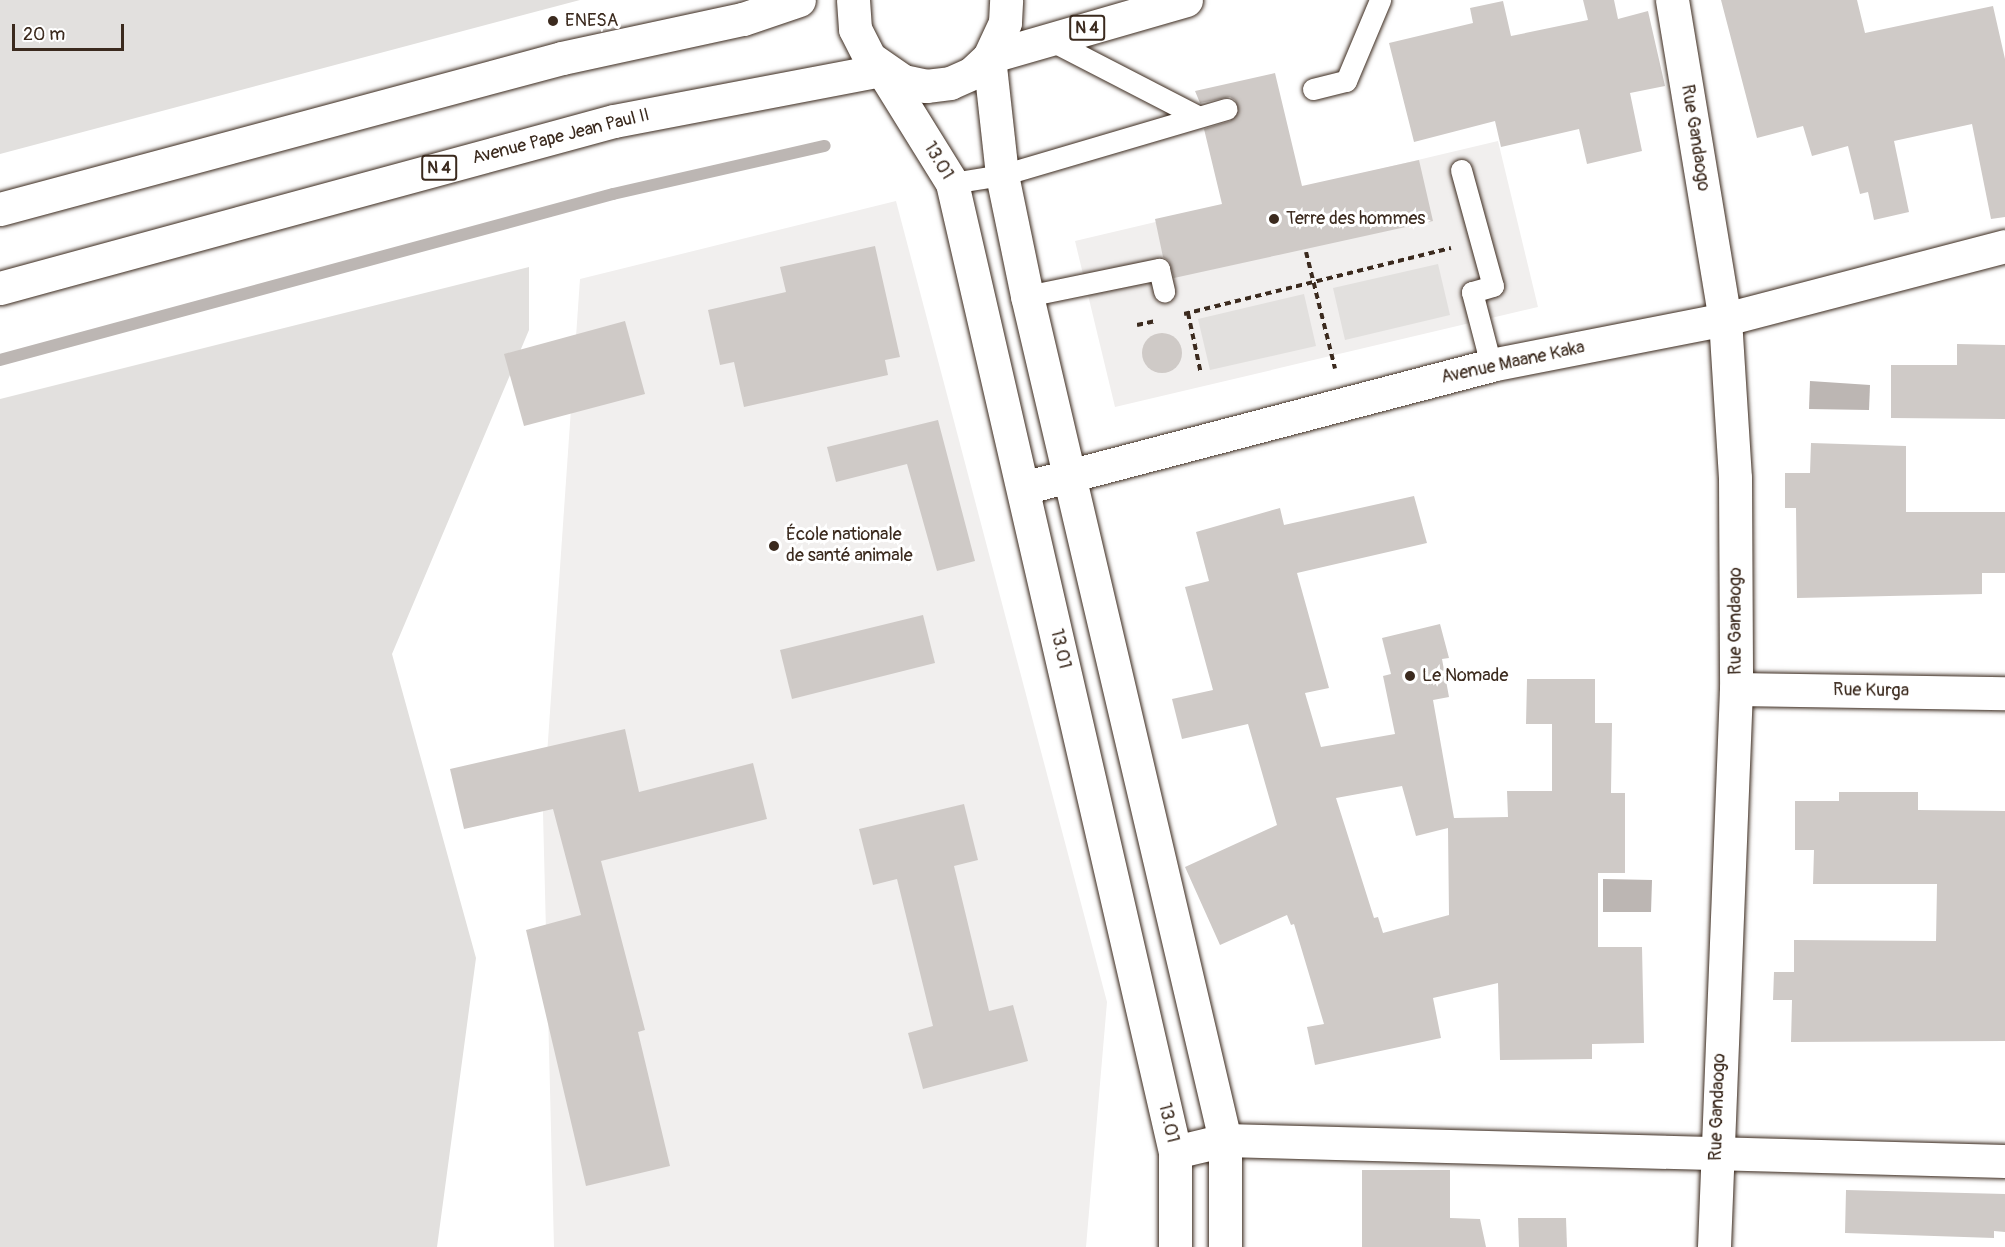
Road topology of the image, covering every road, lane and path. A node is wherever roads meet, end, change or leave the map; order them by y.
1 (799, 0) edge
2 (853, 0) edge
3 (1005, 0) edge
4 (1186, 0) edge
5 (1380, 0) edge
6 (1672, 0) edge
7 (1048, 39) junction
8 (989, 57) junction
9 (882, 70) junction
10 (1313, 89) dead end
11 (1226, 109) dead end
12 (1197, 116) junction
13 (1461, 170) dead end
14 (1002, 175) junction
15 (952, 183) junction
16 (0, 208) edge
17 (1481, 241) junction
18 (2005, 246) edge
19 (1306, 252) dead end
20 (1313, 282) junction
21 (0, 288) edge
22 (1164, 291) joint
23 (1027, 296) junction
24 (1188, 313) junction
25 (1178, 315) dead end
26 (1168, 318) dead end
27 (1725, 319) junction
28 (1137, 326) dead end
29 (1491, 365) junction
30 (1201, 374) dead end
31 (1346, 404) junction
32 (1067, 478) junction
33 (1023, 488) junction
34 (1736, 689) junction
35 (2005, 693) edge
36 (1225, 1140) junction
37 (1175, 1152) junction
38 (1716, 1152) junction
39 (2005, 1161) edge
40 (1175, 1247) edge
41 (1225, 1247) edge
42 (1714, 1247) edge

1 - 16 main road
2 - 9 main road, N 4
3 - 8 main road, N 4
4 - 7 main road, N 4
5 - 10 lane
6 - 27 main road, Rue Gandaogo
7 - 8 main road, N 4
7 - 12 lane
8 - 9 main road, N 4
8 - 14 main road
9 - 15 main road, 13.01
9 - 21 main road, Avenue Pape Jean Paul II / N 4
11 - 12 lane
12 - 14 lane
13 - 17 lane
14 - 15 lane
14 - 23 main road
15 - 33 main road, 13.01
17 - 20 path
17 - 29 lane
18 - 27 main road, Avenue Maane Kaka
19 - 20 path
20 - 24 path
20 - 31 path
22 - 23 lane
22 - 24 path
23 - 32 main road
24 - 25 path
24 - 30 path
26 - 28 path
27 - 29 main road, Avenue Maane Kaka
27 - 34 main road, Rue Gandaogo
29 - 31 main road, Avenue Maane Kaka
31 - 32 main road, Avenue Maane Kaka
32 - 33 main road, Avenue Maane Kaka
32 - 36 main road
33 - 37 main road, 13.01
34 - 35 main road, Rue Kurga
34 - 38 main road, Rue Gandaogo
36 - 37 main road
36 - 38 main road
36 - 41 main road
37 - 40 main road, 13.01
38 - 39 main road
38 - 42 main road, Rue Gandaogo

